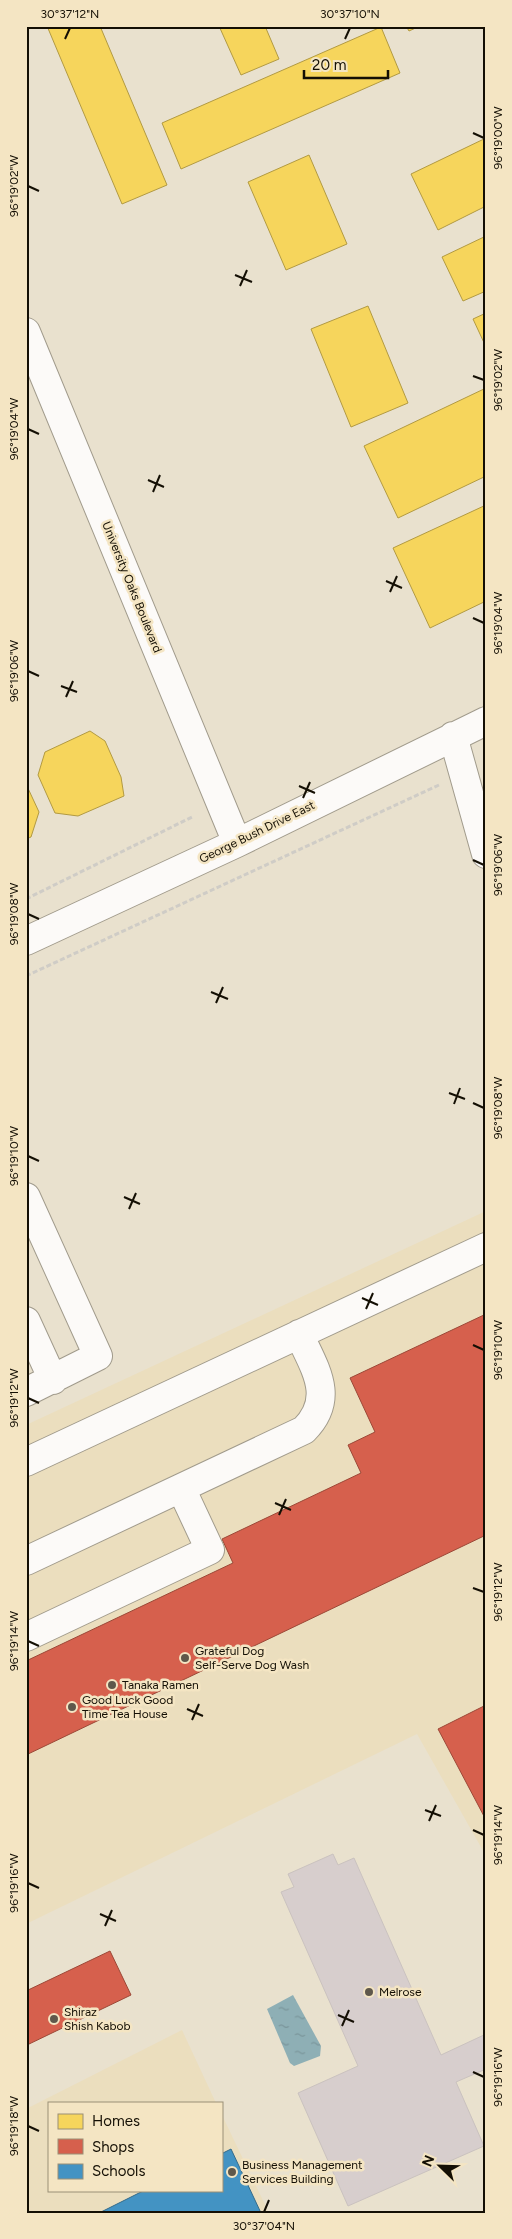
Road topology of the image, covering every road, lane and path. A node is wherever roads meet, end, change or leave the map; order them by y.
1 (26, 332) edge
2 (486, 721) edge
3 (452, 736) junction
4 (440, 785) dead end
5 (192, 816) dead end
6 (482, 822) edge
7 (237, 843) junction
8 (486, 854) edge
9 (26, 899) edge
10 (26, 940) edge
11 (26, 976) edge
12 (26, 1197) edge
13 (486, 1247) edge
14 (26, 1322) edge
15 (300, 1334) junction
16 (53, 1380) junction
17 (26, 1392) edge
18 (26, 1462) edge
19 (181, 1488) junction
20 (26, 1561) edge
21 (26, 1637) edge

1 - 7 street, University Oaks Boulevard
2 - 3 street, George Bush Drive East
3 - 6 street
3 - 7 street, George Bush Drive East
4 - 11 path
5 - 9 path
6 - 8 street
7 - 10 street, George Bush Drive East
12 - 16 street
13 - 15 street
14 - 16 street
15 - 18 street
15 - 19 street
16 - 17 street
19 - 20 street
19 - 21 street

